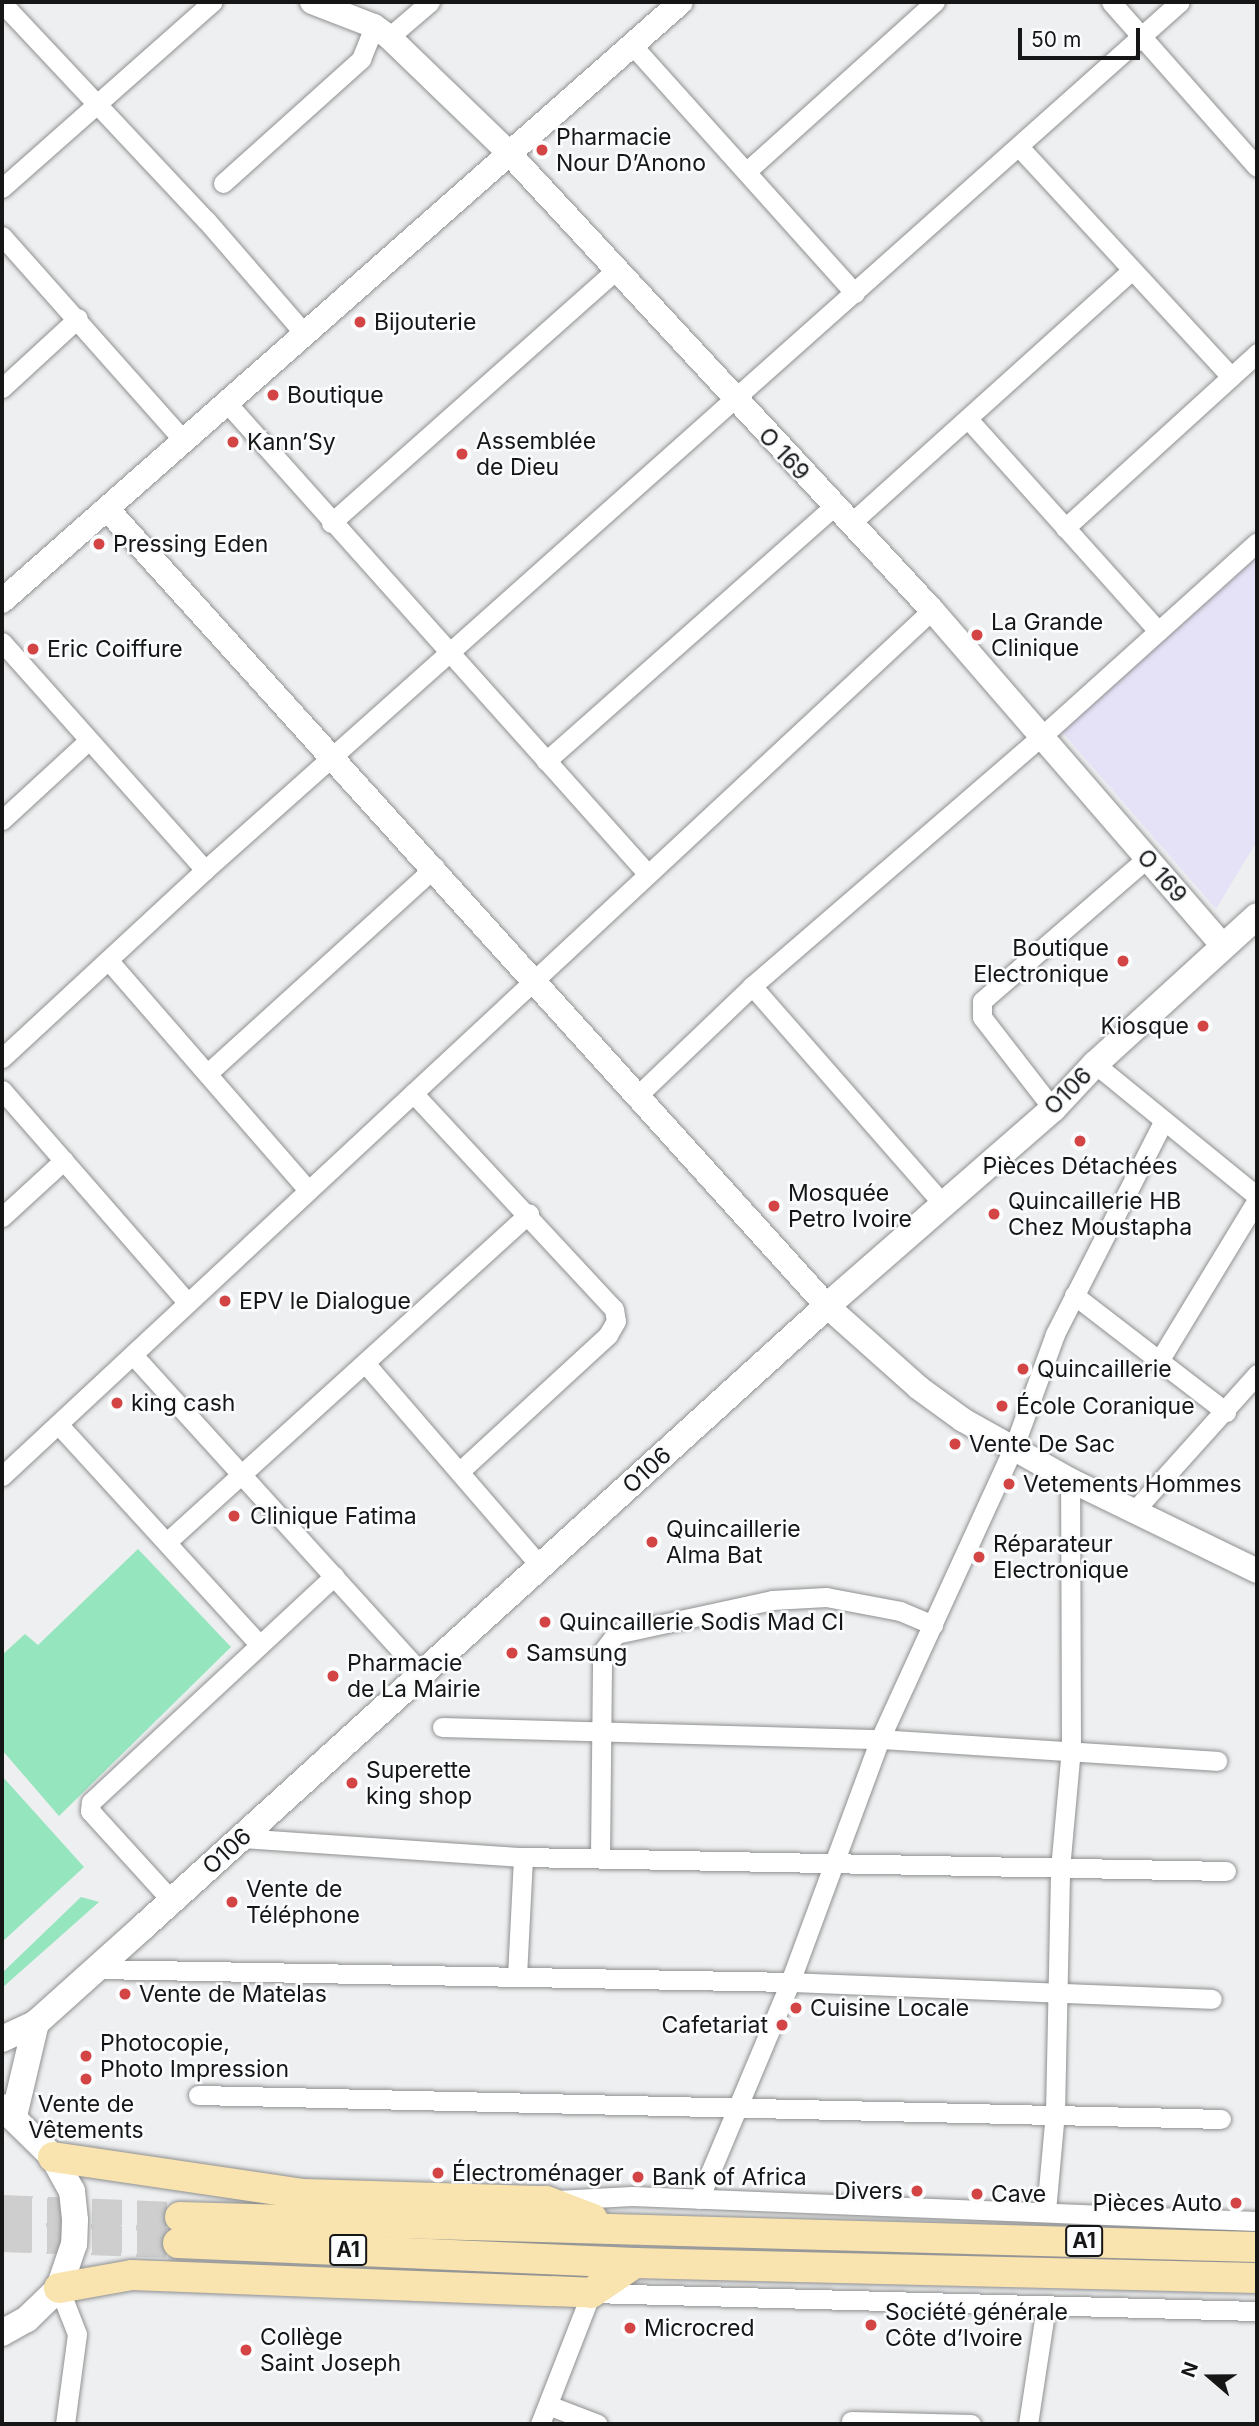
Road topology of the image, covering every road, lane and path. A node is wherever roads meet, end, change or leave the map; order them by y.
1 (2, 2) edge
2 (212, 2) edge
3 (312, 2) edge
4 (430, 2) edge
5 (681, 2) edge
6 (935, 2) edge
7 (1111, 2) edge
8 (1180, 2) edge
9 (381, 32) junction
10 (1143, 38) junction
11 (633, 46) junction
12 (98, 103) junction
13 (1020, 148) junction
14 (511, 155) junction
15 (1257, 167) edge
16 (747, 171) junction
17 (223, 183) dead end
18 (2, 188) edge
19 (2, 236) edge
20 (617, 269) junction
21 (1131, 271) junction
22 (855, 293) junction
23 (78, 318) junction
24 (303, 332) junction
25 (1257, 353) edge
26 (1231, 377) junction
27 (2, 388) edge
28 (733, 399) junction
29 (227, 403) junction
30 (968, 419) junction
31 (184, 441) junction
32 (834, 506) junction
33 (108, 510) junction
34 (331, 523) junction
35 (851, 523) junction
36 (1065, 528) junction
37 (1257, 542) edge
38 (2, 601) edge
39 (932, 610) junction
40 (1158, 631) junction
41 (2, 642) edge
42 (448, 654) junction
43 (1043, 735) junction
44 (89, 740) junction
45 (333, 756) junction
46 (546, 761) junction
47 (2, 820) edge
48 (1147, 858) junction
49 (435, 867) junction
50 (205, 870) junction
51 (648, 873) junction
52 (1257, 916) edge
53 (1223, 946) junction
54 (109, 961) junction
55 (532, 981) junction
56 (752, 986) junction
57 (2, 1058) edge
58 (1096, 1064) junction
59 (209, 1072) junction
60 (2, 1090) edge
61 (413, 1093) junction
62 (637, 1096) junction
63 (1053, 1109) junction
64 (1163, 1122) junction
65 (64, 1160) junction
66 (307, 1189) junction
67 (1257, 1198) edge
68 (942, 1203) junction
69 (529, 1213) junction
70 (2, 1217) edge
71 (1074, 1295) junction
72 (187, 1302) junction
73 (827, 1306) junction
74 (133, 1355) junction
75 (1159, 1361) junction
76 (365, 1363) junction
77 (1257, 1374) edge
78 (1226, 1412) junction
79 (58, 1424) junction
80 (1013, 1449) junction
81 (243, 1472) junction
82 (459, 1472) junction
83 (2, 1476) edge
84 (1070, 1480) junction
85 (1135, 1510) junction
86 (169, 1540) junction
87 (540, 1566) junction
88 (1257, 1571) edge
89 (334, 1576) junction
90 (933, 1625) junction
91 (258, 1643) junction
92 (422, 1674) junction
93 (442, 1727) dead end
94 (600, 1733) junction
95 (880, 1739) junction
96 (1071, 1749) junction
97 (1217, 1761) dead end
98 (241, 1838) junction
99 (523, 1857) junction
100 (600, 1857) junction
101 (834, 1866) junction
102 (1060, 1869) junction
103 (1226, 1871) dead end
104 (172, 1901) junction
105 (96, 1969) junction
106 (517, 1976) junction
107 (790, 1982) junction
108 (1058, 1992) junction
109 (1212, 1999) dead end
110 (36, 2024) junction
111 (2, 2039) edge
112 (198, 2095) dead end
113 (734, 2107) junction
114 (8, 2111) edge
115 (1055, 2113) junction
116 (1221, 2119) dead end
117 (53, 2157) junction
118 (699, 2199) junction
119 (545, 2201) junction
120 (1046, 2211) junction
121 (1257, 2221) edge
122 (610, 2227) junction
123 (1257, 2247) edge
124 (635, 2263) junction
125 (1257, 2278) edge
126 (59, 2288) junction
127 (591, 2293) junction
128 (1046, 2306) junction
129 (1257, 2311) edge
130 (2, 2333) edge
131 (548, 2405) junction
132 (851, 2421) dead end
133 (65, 2424) edge
134 (540, 2424) edge
135 (598, 2424) edge
136 (971, 2424) edge
137 (1028, 2424) edge

1 - 12 street
2 - 12 street
3 - 9 street, O 169
4 - 9 street
5 - 11 street
6 - 16 street
7 - 10 street
8 - 10 street
9 - 14 street, O 169
9 - 17 street
10 - 13 street
10 - 15 street
11 - 14 street
11 - 16 street
12 - 18 street
12 - 24 street
13 - 21 street
13 - 22 street
14 - 20 street, O 169
14 - 24 street
16 - 22 street
19 - 23 street
20 - 28 street, O 169
20 - 34 street
21 - 26 street
21 - 30 street
22 - 28 street
23 - 27 street
23 - 31 street
24 - 29 street
25 - 26 street
26 - 36 street
28 - 32 street, O 169
28 - 42 street
29 - 31 street
29 - 34 street
30 - 35 street
30 - 36 street
31 - 33 street
32 - 35 street, O 169
32 - 46 street
33 - 38 street
33 - 45 street
34 - 42 street
35 - 39 street, O 169
36 - 40 street
37 - 40 street
39 - 43 street, O 169
39 - 51 street
40 - 43 street
41 - 44 street
42 - 45 street
42 - 46 street
43 - 48 street, O 169
43 - 56 street
44 - 47 street
44 - 50 street
45 - 49 street
45 - 50 street
46 - 51 street
48 - 53 street, O 169
48 - 63 street
49 - 55 street
49 - 59 street
50 - 54 street
51 - 55 street
52 - 53 main road, O106
53 - 58 main road, O106
54 - 57 street
54 - 59 street
55 - 61 street
55 - 62 street
56 - 62 street
56 - 68 street
58 - 63 main road, O106
58 - 64 street
59 - 66 street
60 - 65 street
61 - 66 street
61 - 69 street
62 - 73 street
63 - 68 main road, O106
64 - 67 street
64 - 71 street
65 - 70 street
65 - 72 street
66 - 72 street
67 - 75 street
68 - 73 main road, O106
69 - 76 street
69 - 82 street
71 - 75 street
71 - 80 street
72 - 74 street
73 - 80 street
73 - 87 main road, O106
74 - 79 street
74 - 81 street
75 - 78 street
76 - 81 street
76 - 82 street
77 - 78 street
78 - 85 street
79 - 83 street
79 - 86 street
80 - 84 street
80 - 90 street
81 - 86 street
81 - 89 street
82 - 87 street
84 - 85 street
84 - 96 street
85 - 88 street
86 - 91 street
87 - 92 main road, O106
89 - 91 street
89 - 92 street
90 - 94 street
90 - 95 street
91 - 104 street
92 - 98 main road, O106
93 - 94 street
94 - 95 street
94 - 100 street
95 - 96 street
95 - 101 street
96 - 97 street
96 - 102 street
98 - 99 street
98 - 104 main road, O106
99 - 100 street
99 - 106 street
100 - 101 street
101 - 102 street
101 - 107 street
102 - 103 street
102 - 108 street
104 - 105 main road, O106
105 - 106 street
105 - 110 main road, O106
106 - 107 street
107 - 108 street
107 - 113 street
108 - 109 street
108 - 115 street
110 - 111 main road, O106
110 - 114 main road
112 - 113 street
113 - 115 street
113 - 118 street
114 - 117 main road
115 - 116 street
115 - 120 street
117 - 119 main road
117 - 126 main road
118 - 119 street
118 - 120 street
119 - 122 main road
120 - 121 street
122 - 123 main road, A1
122 - 124 main road, A1
124 - 125 main road, A1
124 - 127 main road
126 - 127 main road
126 - 130 main road
126 - 133 street
127 - 128 street
127 - 131 street
128 - 129 street
128 - 137 street
131 - 134 street
131 - 135 street
132 - 136 street

